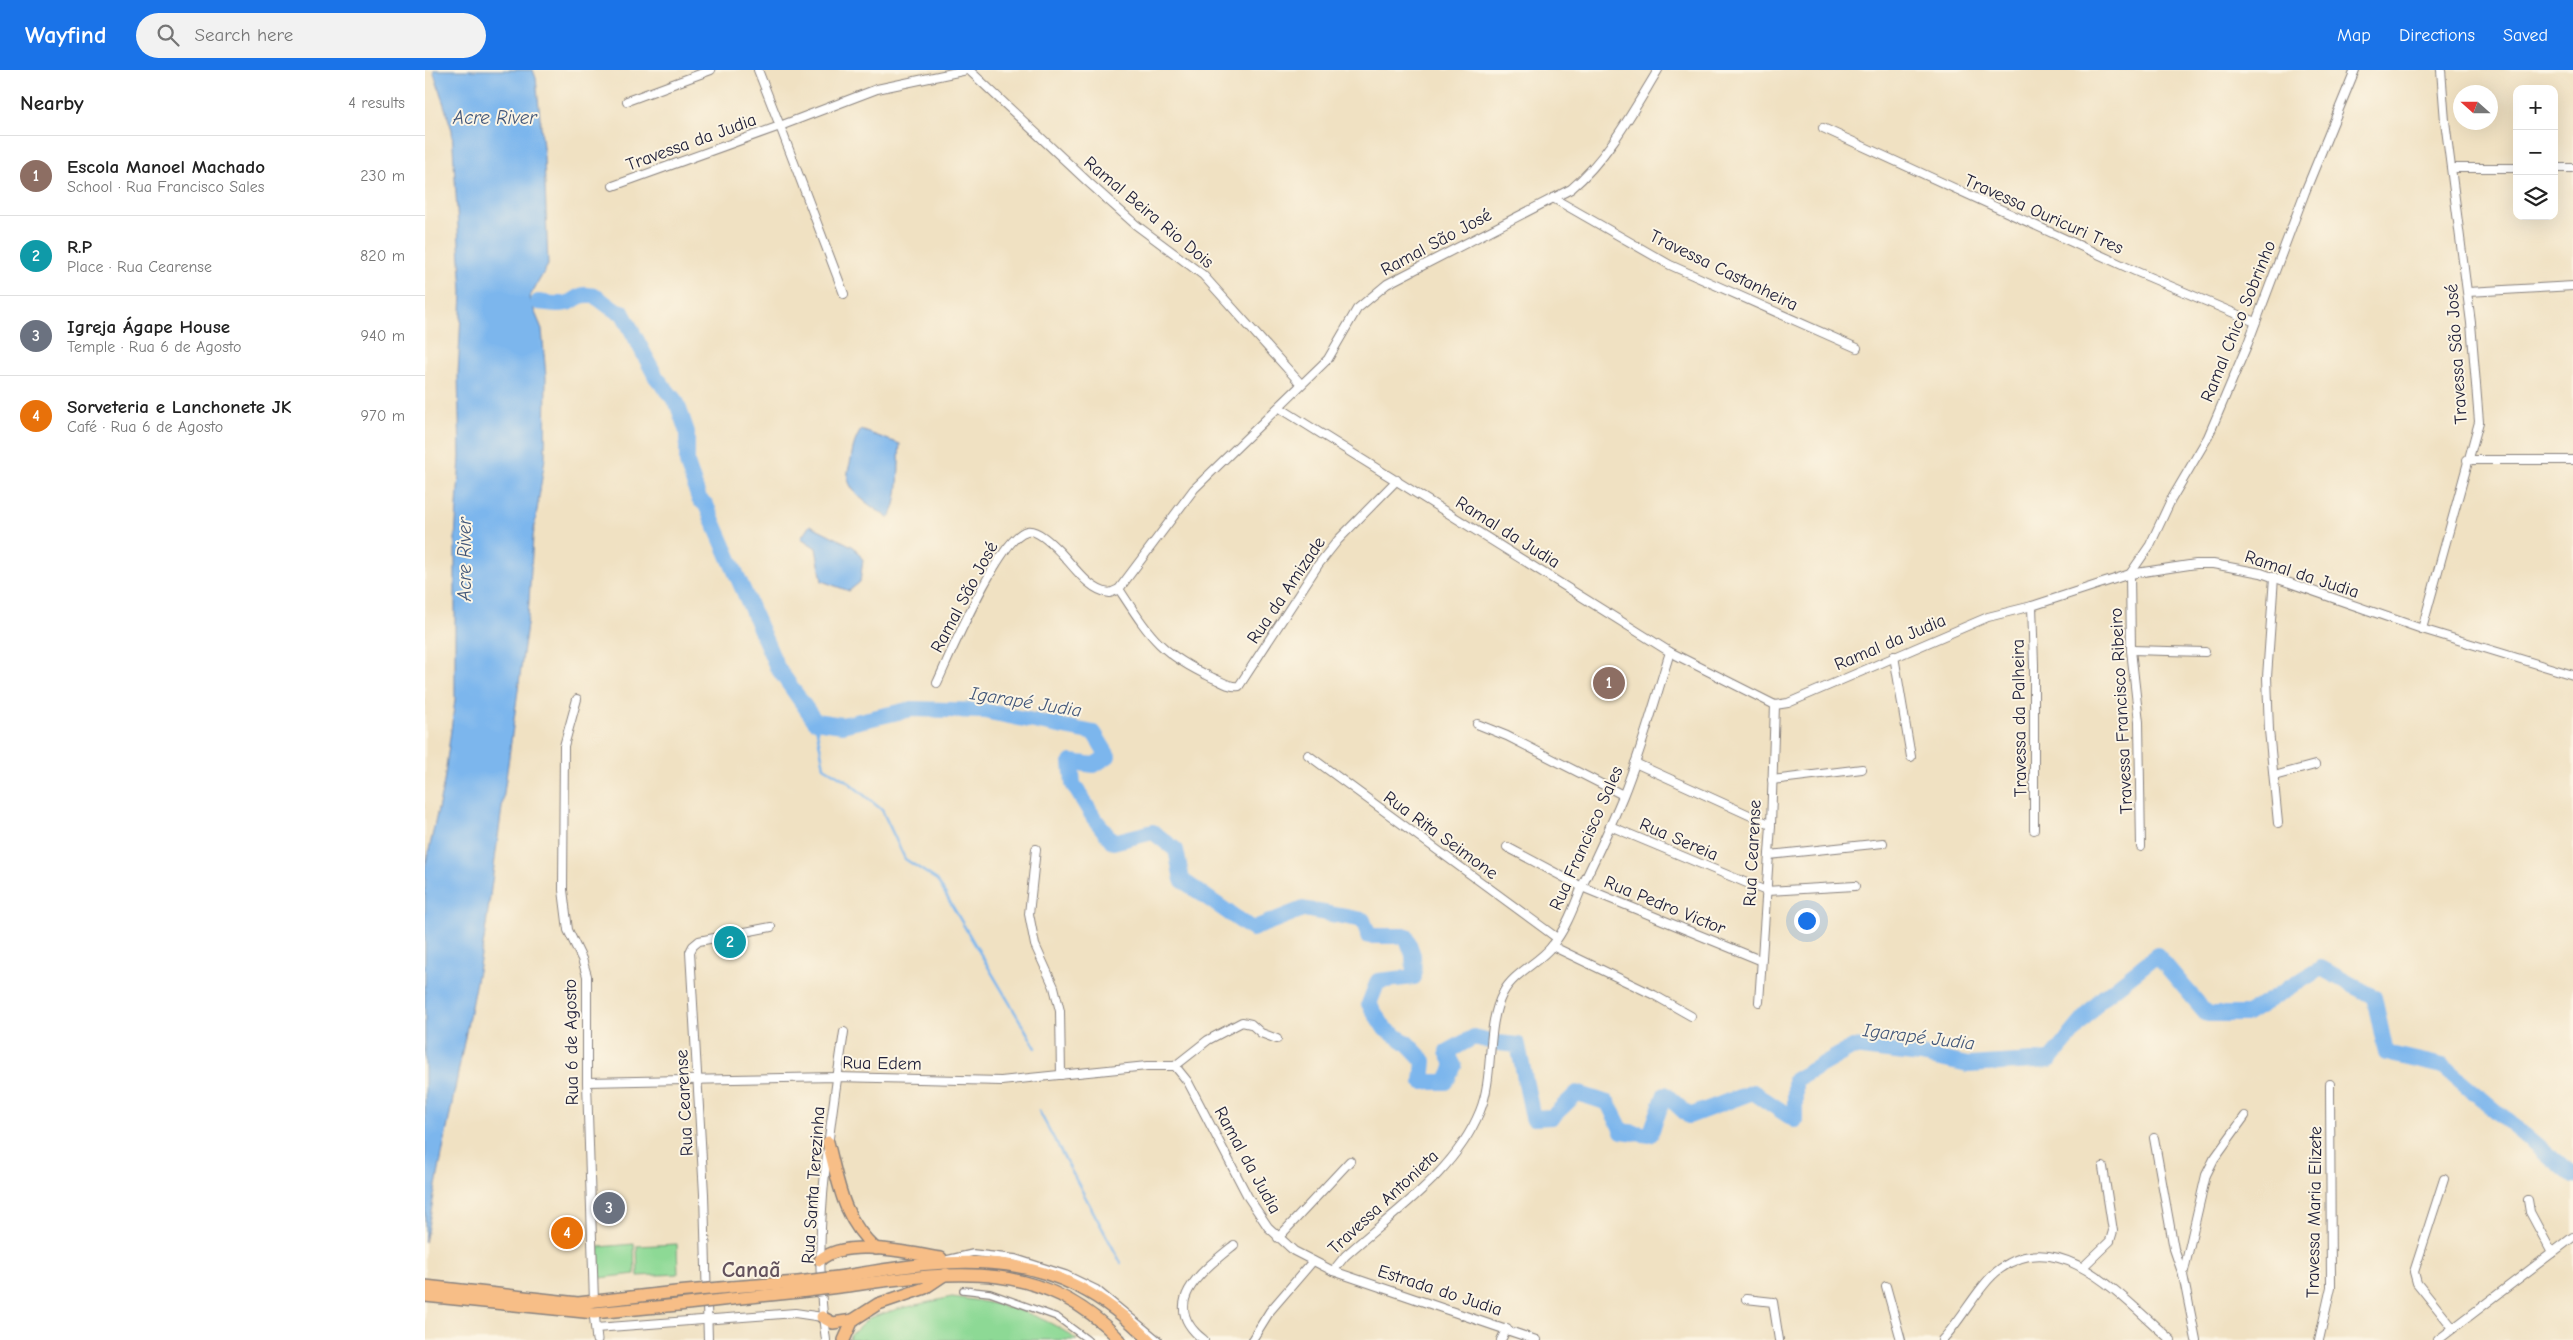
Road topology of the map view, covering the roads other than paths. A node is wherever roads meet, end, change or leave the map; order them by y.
1 (711, 70) edge
2 (758, 70) edge
3 (968, 70) edge
4 (1657, 70) edge
5 (2355, 70) edge
6 (2441, 70) edge
7 (627, 101) dead end
8 (780, 126) junction
9 (1823, 128) dead end
10 (2453, 168) junction
11 (2513, 168) edge
12 (2558, 168) edge
13 (2573, 168) edge
14 (613, 186) dead end
15 (1553, 198) junction
16 (2573, 286) edge
17 (2468, 292) junction
18 (844, 294) dead end
19 (2255, 322) junction
20 (1857, 348) dead end
21 (1301, 384) junction
22 (1280, 408) junction
23 (2467, 460) junction
24 (2573, 460) edge
25 (1397, 480) junction
26 (2130, 574) junction
27 (2274, 577) junction
28 (1119, 589) junction
29 (2032, 606) junction
30 (2422, 629) junction
31 (2131, 650) junction
32 (1670, 652) junction
33 (2205, 652) dead end
34 (1894, 656) junction
35 (2573, 675) edge
36 (937, 683) dead end
37 (577, 698) dead end
38 (1775, 706) junction
39 (1477, 724) dead end
40 (1308, 755) dead end
41 (1911, 757) dead end
42 (1635, 763) junction
43 (2315, 765) dead end
44 (1862, 769) dead end
45 (2274, 776) junction
46 (1772, 780) junction
47 (1623, 795) junction
48 (2279, 823) dead end
49 (1771, 825) junction
50 (1610, 826) junction
51 (2035, 830) dead end
52 (1883, 843) dead end
53 (1507, 847) dead end
54 (2141, 847) dead end
55 (1035, 849) dead end
56 (1769, 855) junction
57 (1855, 886) dead end
58 (1582, 887) junction
59 (1766, 891) junction
60 (771, 928) dead end
61 (1557, 938) junction
62 (1552, 946) junction
63 (1760, 960) junction
64 (1759, 1002) dead end
65 (1496, 1014) joint
66 (1691, 1016) dead end
67 (844, 1032) dead end
68 (1277, 1039) dead end
69 (1175, 1066) junction
70 (1061, 1075) junction
71 (837, 1077) junction
72 (698, 1081) junction
73 (587, 1082) junction
74 (2330, 1084) dead end
75 (2245, 1116) dead end
76 (2154, 1138) dead end
77 (828, 1142) junction
78 (1350, 1161) dead end
79 (2103, 1167) dead end
80 (2443, 1179) dead end
81 (2528, 1200) dead end
82 (2573, 1237) edge
83 (1278, 1238) junction
84 (1234, 1244) dead end
85 (876, 1248) junction
86 (2552, 1254) junction
87 (820, 1260) junction
88 (950, 1260) junction
89 (1313, 1261) junction
90 (2083, 1267) junction
91 (1333, 1271) junction
92 (946, 1274) junction
93 (2183, 1275) junction
94 (846, 1281) junction
95 (425, 1286) edge
96 (1886, 1286) dead end
97 (963, 1290) dead end
98 (731, 1293) junction
99 (425, 1296) edge
100 (1746, 1299) dead end
101 (594, 1308) junction
102 (822, 1317) junction
103 (707, 1318) junction
104 (853, 1320) junction
105 (596, 1328) junction
106 (1507, 1328) junction
107 (2453, 1328) junction
108 (597, 1340) edge
109 (708, 1340) edge
110 (826, 1340) edge
111 (845, 1340) edge
112 (1088, 1340) edge
113 (1120, 1340) edge
114 (1149, 1340) edge
115 (1159, 1340) edge
116 (1204, 1340) edge
117 (1252, 1340) edge
118 (1501, 1340) edge
119 (1536, 1340) edge
120 (1779, 1340) edge
121 (1901, 1340) edge
122 (1942, 1340) edge
123 (2171, 1340) edge
124 (2196, 1340) edge
125 (2319, 1340) edge
126 (2438, 1340) edge

1 - 7 street
2 - 8 street
3 - 8 street, Ramal Beira Rio Dois
3 - 21 street, Ramal Beira Rio Dois
4 - 15 street, Ramal São José
5 - 19 street, Ramal Chico Sobrinho
6 - 10 street, Travessa São José
8 - 14 street, Travessa da Judia
8 - 18 street
9 - 19 street, Travessa Ouricuri Tres
10 - 11 street
10 - 17 street, Travessa São José
12 - 13 street
15 - 20 street, Travessa Castanheira
15 - 21 street, Ramal São José
16 - 17 street
17 - 23 street, Travessa São José
19 - 26 street, Ramal Chico Sobrinho
21 - 22 street, Ramal São José
22 - 25 street, Ramal da Judia
22 - 28 street, Ramal São José
23 - 24 street
23 - 30 street, Travessa São José
25 - 28 street, Rua da Amizade
25 - 32 street, Ramal da Judia
26 - 27 street, Ramal da Judia
26 - 29 street, Ramal da Judia
26 - 31 street, Travessa Francisco Ribeiro
27 - 30 street, Ramal da Judia
27 - 45 street
28 - 36 street, Ramal São José
29 - 34 street, Ramal da Judia
29 - 51 street, Travessa da Palheira
30 - 35 street, Ramal da Judia
31 - 33 street
31 - 54 street, Travessa Francisco Ribeiro
32 - 38 street, Ramal da Judia
32 - 42 street, Rua Francisco Sales
34 - 38 street, Ramal da Judia
34 - 41 street
37 - 73 street, Rua 6 de Agosto
38 - 46 street, Rua Cearense
39 - 47 street
40 - 61 street, Rua Rita Seimone
42 - 47 street, Rua Francisco Sales
42 - 49 street
43 - 45 street
44 - 46 street
45 - 48 street
46 - 49 street, Rua Cearense
47 - 50 street, Rua Francisco Sales
49 - 56 street, Rua Cearense
50 - 58 street, Rua Francisco Sales
50 - 59 street, Rua Sereia
52 - 56 street
53 - 58 street, Rua Pedro Victor
55 - 70 street
56 - 59 street, Rua Cearense
57 - 59 street, Rua Sereia
58 - 61 street, Rua Francisco Sales
58 - 63 street, Rua Pedro Victor
59 - 63 street, Rua Cearense
60 - 72 street, Rua Cearense
61 - 62 street, Rua Francisco Sales
62 - 65 street, Rua Francisco Sales
62 - 66 street
63 - 64 street, Rua Cearense
65 - 91 street, Travessa Antonieta
67 - 71 street, Rua Santa Terezinha
68 - 69 street
69 - 70 street, Rua Edem
69 - 83 street, Ramal da Judia
70 - 71 street, Rua Edem
71 - 72 street, Rua Edem
71 - 77 street, Rua Santa Terezinha
72 - 73 street, Rua Edem
72 - 103 street, Rua Cearense
73 - 101 street, Rua 6 de Agosto
74 - 125 street, Travessa Maria Elizete
75 - 93 street
76 - 93 street
77 - 85 main road
77 - 87 street, Rua Santa Terezinha
78 - 83 street
79 - 90 street
80 - 107 street
81 - 86 street
82 - 86 street
83 - 89 street, Ramal da Judia
84 - 116 street
85 - 87 main road
85 - 88 main road
86 - 107 street
87 - 102 street, Rua Santa Terezinha
88 - 94 main road
88 - 114 main road
88 - 115 street
89 - 91 street, Ramal da Judia
89 - 117 street
90 - 122 street
90 - 123 street
91 - 106 street, Estrada do Judia
92 - 94 main road
92 - 104 main road
92 - 113 main road
93 - 124 street
94 - 98 main road, bridge
95 - 101 main road
96 - 121 street
97 - 112 street
98 - 101 main road, bridge
98 - 101 main road, bridge
99 - 101 main road
100 - 120 street
101 - 105 street, Rua 6 de Agosto
102 - 103 street
102 - 104 main road
102 - 110 street, Rua Santa Terezinha
103 - 105 street
103 - 109 street, Rua Cearense
104 - 111 main road
105 - 108 street, Rua 6 de Agosto
106 - 118 street
106 - 119 street, Estrada do Judia
107 - 126 street

